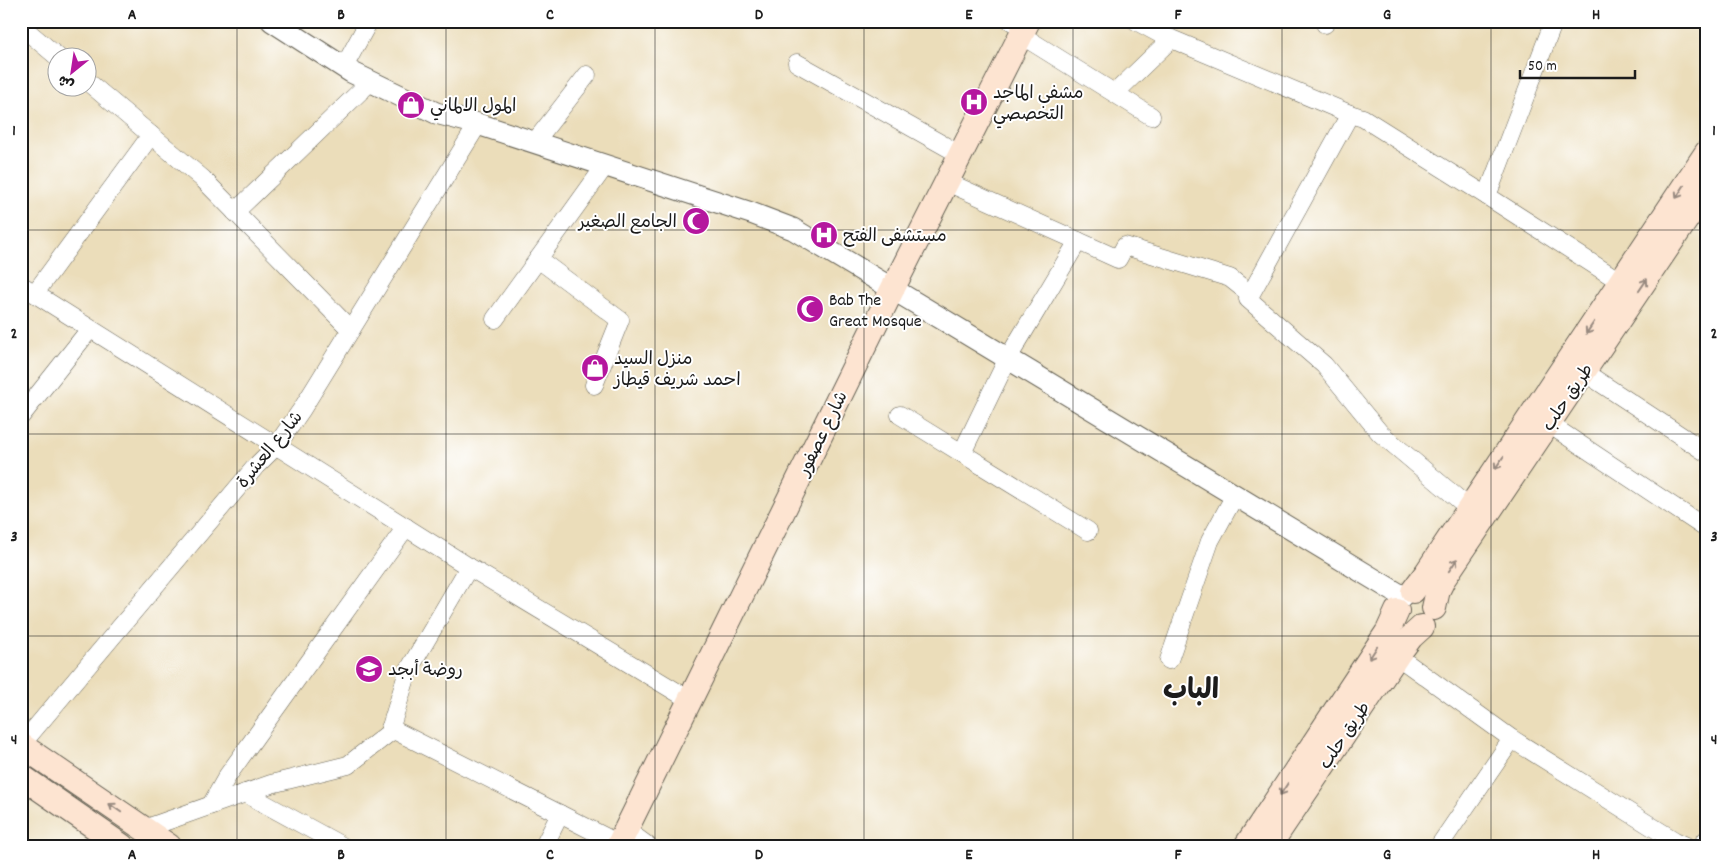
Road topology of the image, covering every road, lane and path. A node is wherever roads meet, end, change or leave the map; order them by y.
1 (272, 21) edge
2 (369, 21) edge
3 (1136, 21) edge
4 (1554, 21) edge
5 (21, 26) edge
6 (1021, 26) edge
7 (1171, 39) junction
8 (48, 49) edge
9 (797, 63) dead end
10 (344, 67) junction
11 (587, 75) dead end
12 (370, 81) junction
13 (98, 90) edge
14 (1114, 93) junction
15 (1350, 114) junction
16 (1150, 116) dead end
17 (478, 124) junction
18 (151, 135) junction
19 (534, 143) junction
20 (1707, 152) edge
21 (961, 155) junction
22 (605, 166) junction
23 (947, 182) junction
24 (1707, 189) edge
25 (1487, 196) junction
26 (235, 212) junction
27 (1078, 241) junction
28 (538, 258) junction
29 (1621, 282) junction
30 (893, 288) junction
31 (28, 289) edge
32 (1250, 294) junction
33 (495, 319) dead end
34 (90, 329) junction
35 (351, 330) junction
36 (1008, 358) junction
37 (1584, 372) junction
38 (594, 385) dead end
39 (900, 415) dead end
40 (21, 416) edge
41 (1549, 424) junction
42 (277, 445) junction
43 (962, 453) junction
44 (1707, 453) edge
45 (1235, 495) junction
46 (1469, 508) junction
47 (406, 527) junction
48 (1707, 529) edge
49 (1088, 531) dead end
50 (470, 567) junction
51 (1404, 599) junction
52 (1428, 618) junction
53 (1397, 656) junction
54 (1169, 660) dead end
55 (690, 700) junction
56 (390, 728) junction
57 (1512, 739) junction
58 (21, 745) edge
59 (21, 776) edge
60 (244, 793) junction
61 (212, 805) junction
62 (560, 814) junction
63 (144, 829) junction
64 (1707, 839) edge
65 (621, 840) edge
66 (122, 846) edge
67 (169, 846) edge
68 (342, 846) edge
69 (544, 846) edge
70 (648, 846) edge
71 (1246, 846) edge
72 (1269, 846) edge
73 (1439, 846) edge
74 (1686, 846) edge
75 (1701, 846) edge

1 - 10 street
2 - 10 street
3 - 7 street
4 - 25 street
5 - 8 street
6 - 14 street
6 - 21 main road, شارع عصفور
7 - 14 street
7 - 15 street
9 - 21 street
10 - 12 street
11 - 19 street
12 - 17 street
12 - 26 street
13 - 18 street
14 - 16 street
15 - 25 street
15 - 32 street
17 - 19 street
17 - 35 street, شارع العشرة
18 - 26 street
18 - 31 street
19 - 22 street
20 -> 29 main road
21 - 23 main road, شارع عصفور
22 - 28 street
22 - 30 street
23 - 27 street
23 - 30 main road, شارع عصفور
37 -> 24 main road, طريق حلب
25 - 29 street
26 - 35 street
27 - 32 street
27 - 36 street
28 - 33 street
28 - 38 street
29 -> 46 main road
30 - 36 street
30 - 55 main road, شارع عصفور
31 - 34 street
32 - 46 street
34 - 40 street
34 - 42 street
35 - 42 street, شارع العشرة
36 - 43 street
36 - 45 street
37 - 41 main road, طريق حلب
37 - 44 street
39 - 43 street
41 - 48 street
52 -> 41 main road, طريق حلب
42 - 47 street
42 - 58 street, شارع العشرة
43 - 49 street
45 - 51 street
45 - 54 street
46 - 51 main road
47 - 50 street
47 - 61 street
50 - 55 street
50 - 56 street
51 - 52 main road
51 - 52 main road
51 -> 71 main road
52 - 53 main road, طريق حلب
53 - 57 street
53 - 72 main road, طريق حلب
55 - 65 main road, شارع عصفور
56 - 60 street
56 - 62 street
57 - 73 street
57 - 74 street
63 -> 58 main road
59 - 66 main road
60 - 61 street
60 - 68 street
61 - 63 street
62 - 65 street
62 - 69 street
63 - 67 main road
64 - 75 street
65 - 70 street

